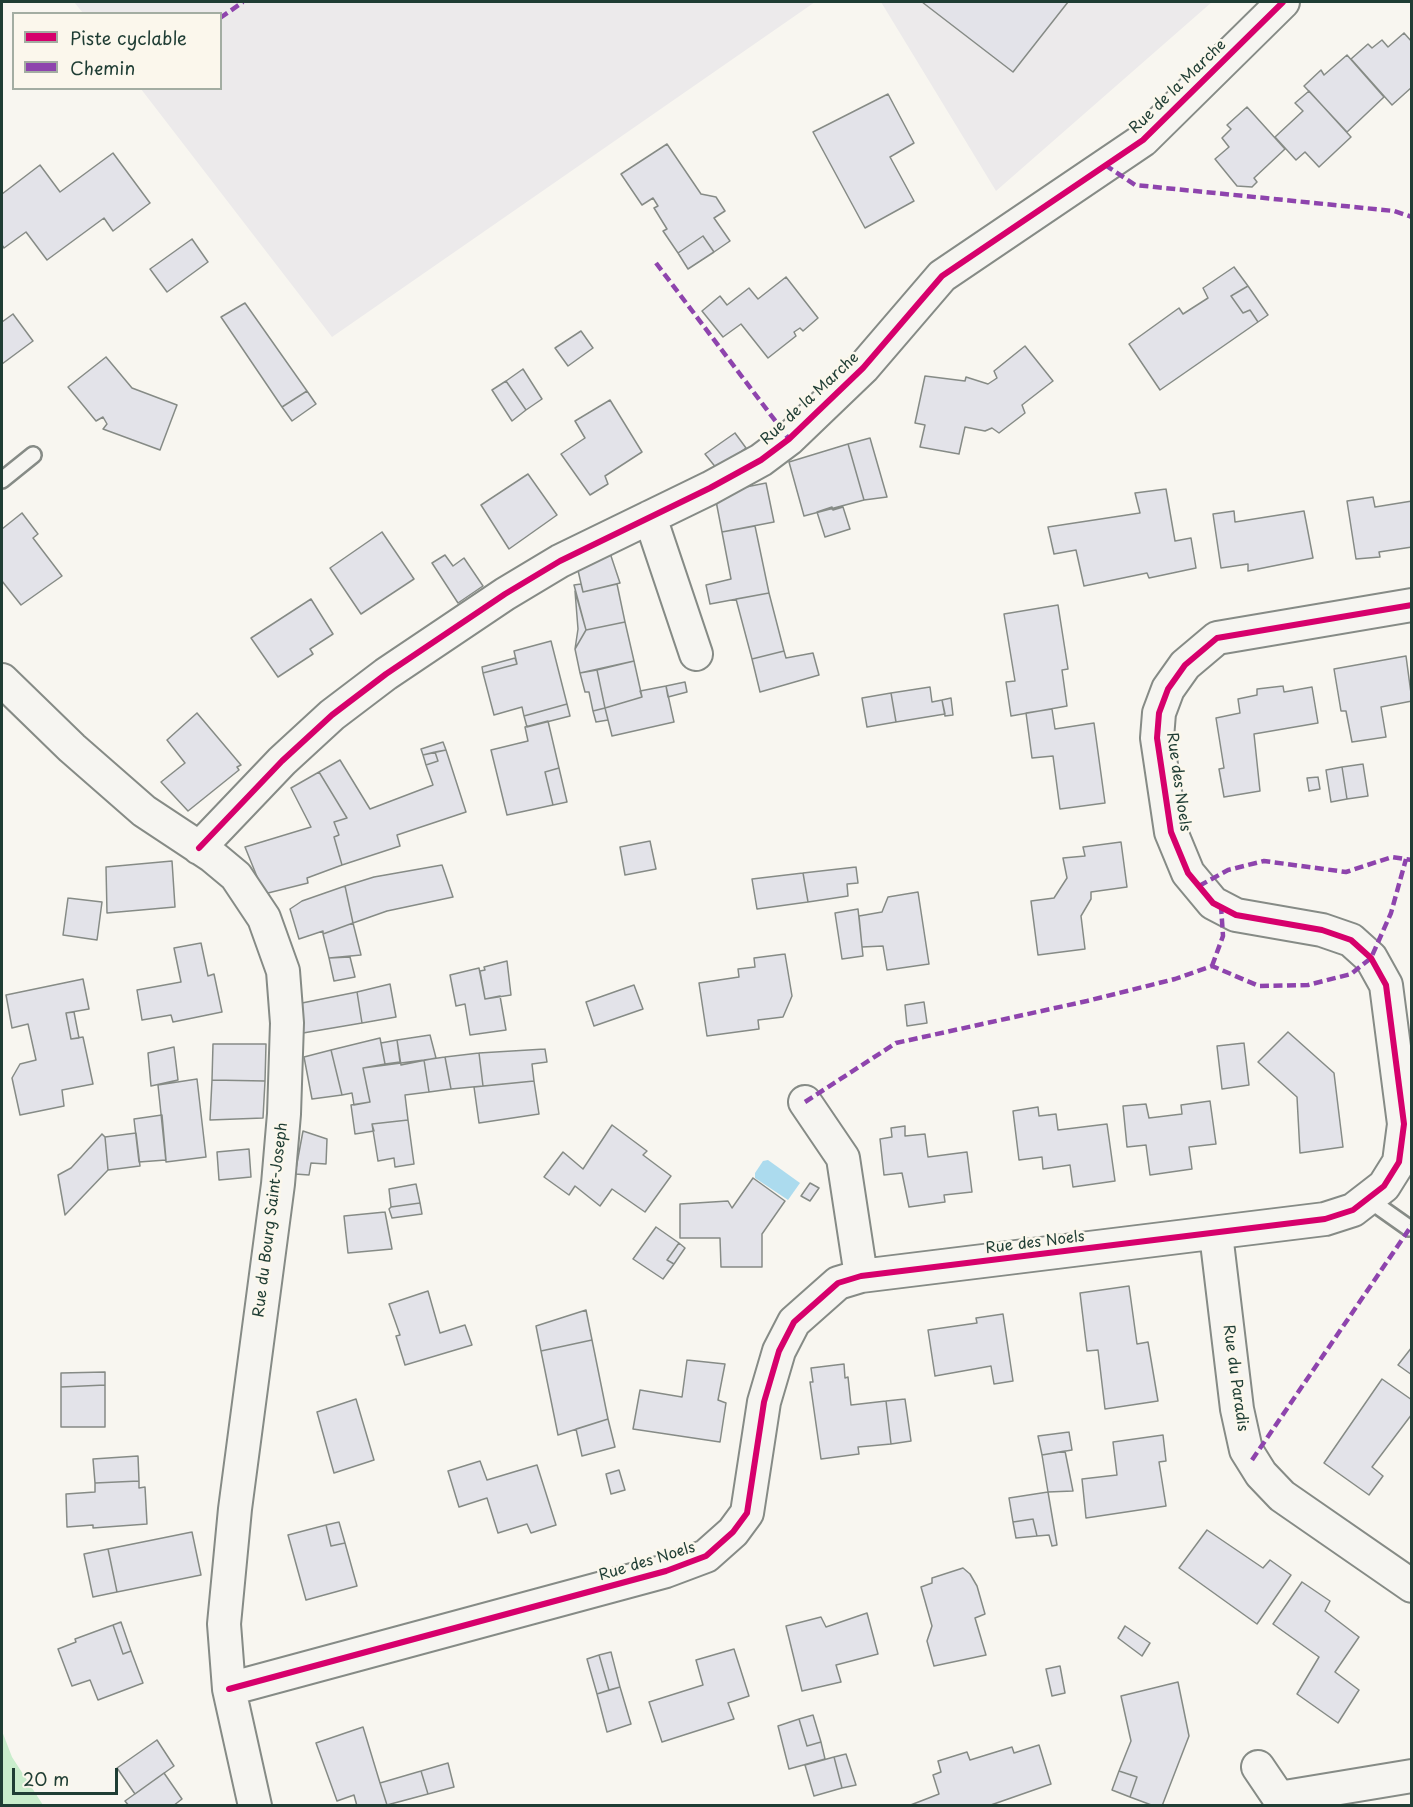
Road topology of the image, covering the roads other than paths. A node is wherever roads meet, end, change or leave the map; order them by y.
1 (1283, 2) edge
2 (33, 455) dead end
3 (2, 480) edge
4 (650, 517) junction
5 (1412, 605) edge
6 (696, 654) dead end
7 (2, 680) edge
8 (199, 848) junction
9 (806, 1102) dead end
10 (1368, 1199) junction
11 (1410, 1228) dead end
12 (1215, 1234) junction
13 (861, 1276) junction
14 (1412, 1586) edge
15 (229, 1689) junction
16 (1258, 1767) dead end
17 (1412, 1776) edge
18 (1274, 1802) edge
19 (255, 1806) edge

1 - 4 street, Rue de la Marche
2 - 3 lane
4 - 6 street
4 - 8 street, Rue de la Marche
5 - 10 street, Rue des Noels
7 - 8 street, Rue du Bourg Saint-Joseph
8 - 15 street, Rue du Bourg Saint-Joseph
9 - 13 street
10 - 11 lane
10 - 12 street, Rue des Noels
12 - 13 street, Rue des Noels
12 - 14 street, Rue du Paradis
13 - 15 street, Rue des Noels
15 - 19 street, Rue du Bourg Saint-Joseph
16 - 18 street
17 - 18 street

